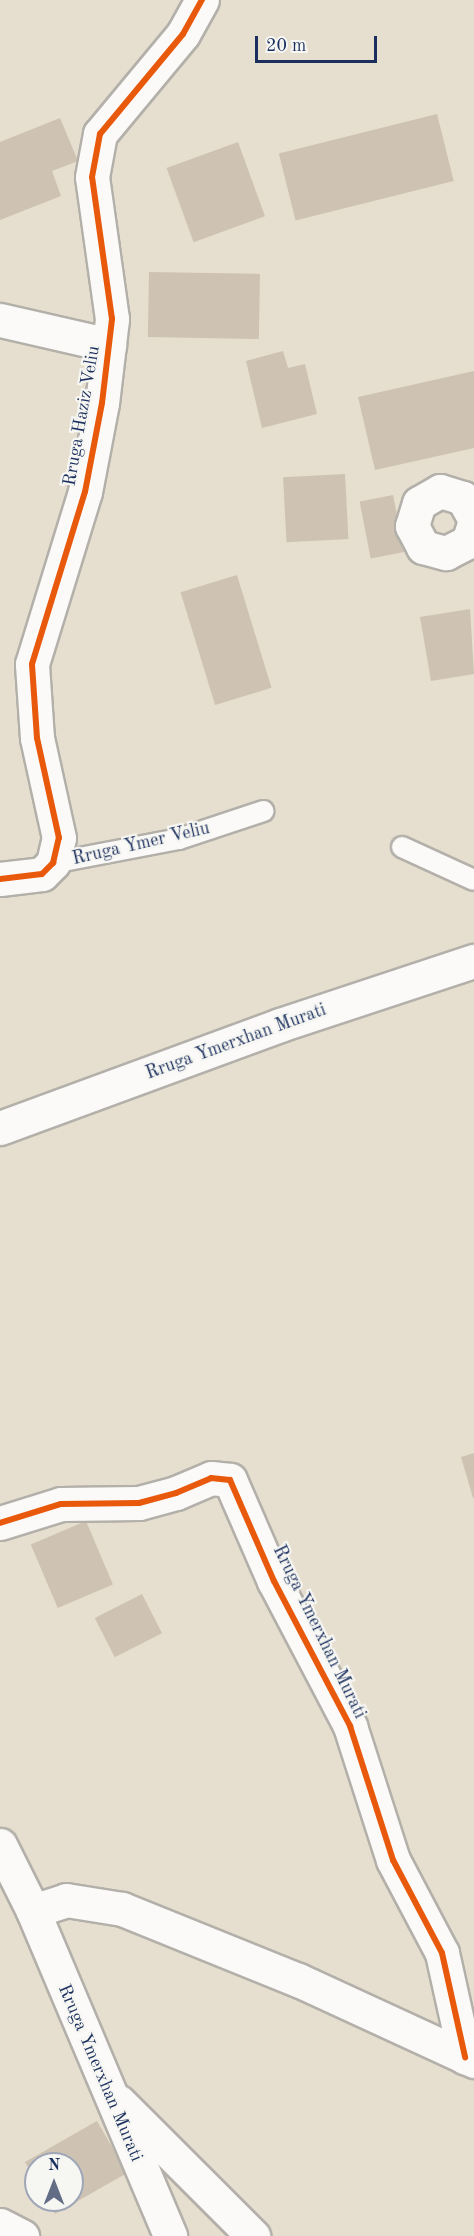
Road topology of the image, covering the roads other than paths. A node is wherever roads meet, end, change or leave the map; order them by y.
1 (202, 0) edge
2 (0, 320) edge
3 (109, 345) junction
4 (263, 811) dead end
5 (402, 846) dead end
6 (53, 863) junction
7 (0, 879) edge
8 (474, 880) edge
9 (474, 961) edge
10 (0, 1128) edge
11 (0, 1523) edge
12 (0, 1845) edge
13 (33, 1911) junction
14 (470, 2059) edge
15 (105, 2088) junction
16 (0, 2225) edge
17 (22, 2236) edge
18 (170, 2236) edge
19 (253, 2236) edge

1 - 3 street, Rruga Haziz Veliu
2 - 3 street
3 - 6 street, Rruga Haziz Veliu
4 - 6 lane, Rruga Ymer Veliu
5 - 8 lane
6 - 7 street
9 - 10 street, Rruga Ymerxhan Murati
11 - 14 street, Rruga Ymerxhan Murati
12 - 13 street, Rruga Ymerxhan Murati
13 - 14 street
13 - 15 street, Rruga Ymerxhan Murati
15 - 18 street, Rruga Ymerxhan Murati
15 - 19 street
16 - 17 street

